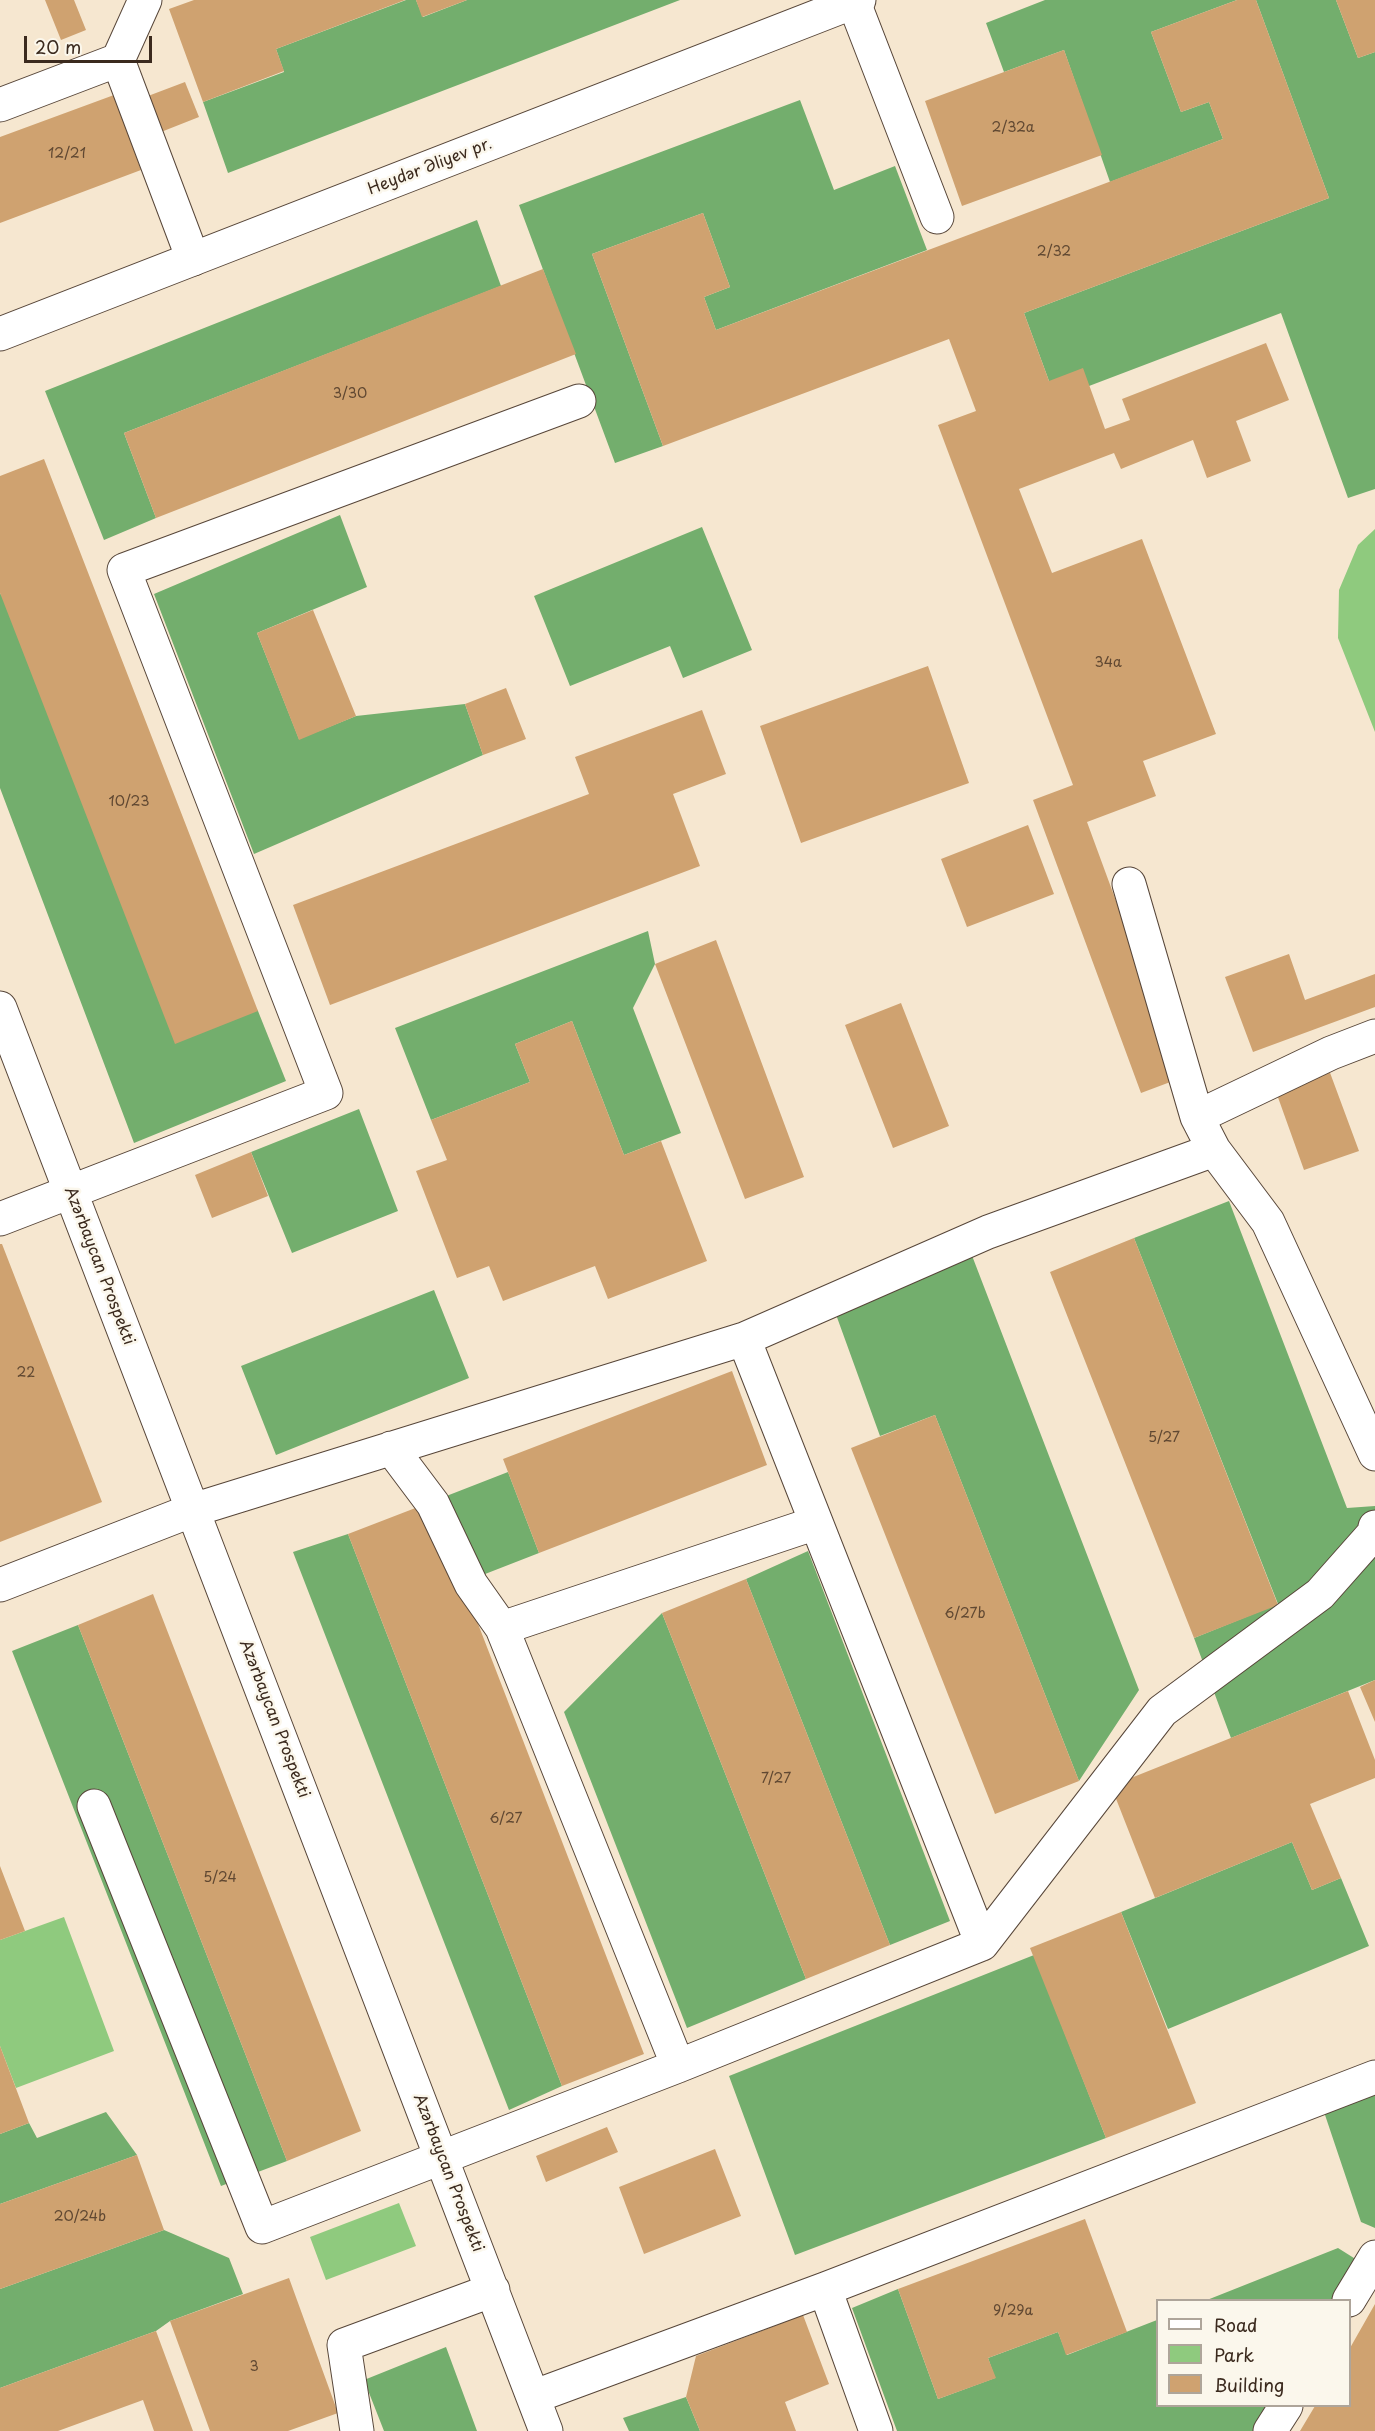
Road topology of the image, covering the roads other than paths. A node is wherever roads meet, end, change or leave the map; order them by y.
1 (145, 0) edge
2 (856, 1) edge
3 (118, 60) junction
4 (0, 105) edge
5 (937, 217) dead end
6 (193, 260) junction
7 (0, 334) edge
8 (579, 400) dead end
9 (1129, 884) dead end
10 (0, 1008) edge
11 (1375, 1036) edge
12 (1197, 1117) junction
13 (1214, 1150) junction
14 (70, 1192) junction
15 (0, 1219) edge
16 (744, 1339) junction
17 (391, 1448) junction
18 (1375, 1454) edge
19 (193, 1509) junction
20 (816, 1523) junction
21 (1375, 1527) edge
22 (0, 1585) edge
23 (502, 1628) junction
24 (94, 1806) dead end
25 (982, 1944) junction
26 (678, 2066) junction
27 (1375, 2078) edge
28 (442, 2158) junction
29 (1375, 2257) edge
30 (825, 2289) junction
31 (493, 2290) junction
32 (1350, 2299) edge
33 (533, 2397) junction
34 (1285, 2407) edge
35 (357, 2431) edge
36 (546, 2431) edge
37 (876, 2431) edge
38 (1270, 2431) edge

1 - 3 street
2 - 5 street
2 - 6 street, Heydər Əliyev pr.
3 - 4 street
3 - 6 street
6 - 7 street, Heydər Əliyev pr.
8 - 14 street
9 - 12 street
10 - 14 street, Azərbaycan Prospekti
11 - 12 street
12 - 13 street
13 - 16 street
13 - 18 street
14 - 15 street
14 - 19 street, Azərbaycan Prospekti
16 - 17 street
16 - 20 street
17 - 19 street
17 - 23 street
19 - 22 street
19 - 28 street, Azərbaycan Prospekti
20 - 23 street
20 - 25 street
21 - 25 street
23 - 26 street
24 - 28 street
25 - 26 street
26 - 28 street
27 - 30 street
28 - 31 street, Azərbaycan Prospekti
29 - 32 street
30 - 33 street
30 - 37 street
31 - 33 street, Azərbaycan Prospekti
31 - 35 street
33 - 36 street, Azərbaycan Prospekti
34 - 38 street

